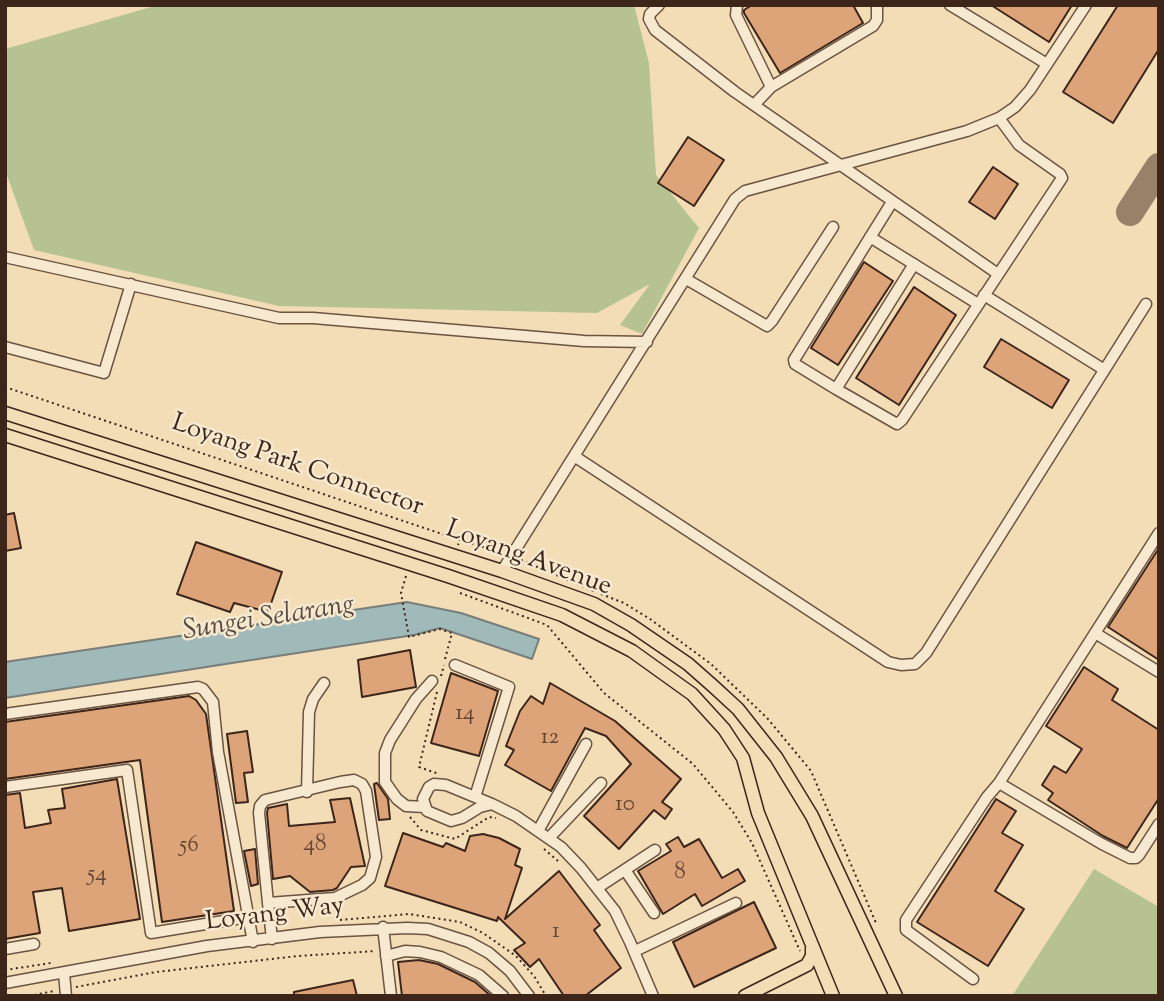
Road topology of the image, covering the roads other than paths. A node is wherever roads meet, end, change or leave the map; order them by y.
1 (659, 5) edge
2 (737, 5) edge
3 (877, 5) edge
4 (950, 5) edge
5 (1086, 5) edge
6 (1047, 64) junction
7 (771, 87) junction
8 (754, 105) junction
9 (999, 118) junction
10 (840, 166) junction
11 (892, 202) junction
12 (833, 227) dead end
13 (870, 237) junction
14 (5, 257) edge
15 (914, 264) junction
16 (998, 274) junction
17 (686, 279) junction
18 (131, 284) junction
19 (981, 300) junction
20 (1146, 304) dead end
21 (646, 342) junction
22 (5, 347) edge
23 (1104, 369) junction
24 (836, 389) junction
25 (5, 413) edge
26 (5, 435) edge
27 (574, 456) junction
28 (1159, 533) edge
29 (502, 571) junction
30 (1095, 634) junction
31 (455, 665) dead end
32 (1159, 672) edge
33 (432, 681) dead end
34 (324, 683) dead end
35 (5, 715) edge
36 (586, 744) dead end
37 (601, 783) dead end
38 (999, 783) junction
39 (5, 787) edge
40 (307, 792) junction
41 (475, 797) junction
42 (492, 804) junction
43 (424, 807) junction
44 (1159, 824) edge
45 (538, 831) junction
46 (545, 843) junction
47 (655, 850) dead end
48 (625, 870) junction
49 (597, 888) junction
50 (736, 903) dead end
51 (268, 904) junction
52 (654, 913) dead end
53 (248, 917) junction
54 (383, 928) junction
55 (272, 939) junction
56 (253, 942) junction
57 (34, 944) dead end
58 (812, 948) junction
59 (5, 949) edge
60 (635, 951) junction
61 (386, 953) junction
62 (64, 973) junction
63 (973, 979) dead end
64 (5, 983) edge
65 (66, 992) edge
66 (391, 996) edge
67 (503, 996) edge
68 (529, 996) edge
69 (653, 996) edge
70 (745, 996) edge
71 (833, 996) edge
72 (896, 996) edge

1 - 8 street
2 - 7 street
3 - 7 street
4 - 6 street
5 - 6 street
6 - 9 street
7 - 8 street
8 - 10 street
9 - 10 street
9 - 16 street
10 - 11 street
10 - 17 street
11 - 13 street
11 - 16 street
12 - 17 street
13 - 15 street
13 - 24 street
14 - 18 street
15 - 19 street
15 - 24 street
16 - 19 street
17 - 21 street
18 - 21 street
18 - 22 street
19 - 23 street
19 - 24 street
20 - 23 street
21 - 27 street
23 - 27 street
25 - 29 main road, Loyang Avenue
26 - 58 main road, Loyang Avenue
27 - 29 street
28 - 30 street
29 - 72 main road, Loyang Avenue
30 - 32 street
30 - 38 street
31 - 41 street
33 - 43 street
34 - 40 street
35 - 53 street
36 - 45 street
37 - 46 street
38 - 44 street
38 - 63 street
39 - 53 street
40 - 51 street
40 - 51 street
41 - 42 street
41 - 43 street
42 - 43 street
42 - 45 street
45 - 46 street
46 - 49 street
47 - 48 street
48 - 49 street
48 - 52 street
49 - 60 street
50 - 60 street
51 - 55 street
53 - 56 street
54 - 55 street, Loyang Way
54 - 61 street
54 - 68 street, Loyang Way
55 - 56 street, Loyang Way
56 - 62 street, Loyang Way
57 - 59 street
58 - 70 main road
58 - 71 main road, Loyang Avenue
60 - 69 street
61 - 66 street
61 - 67 street
62 - 64 street, Loyang Way
62 - 65 street

